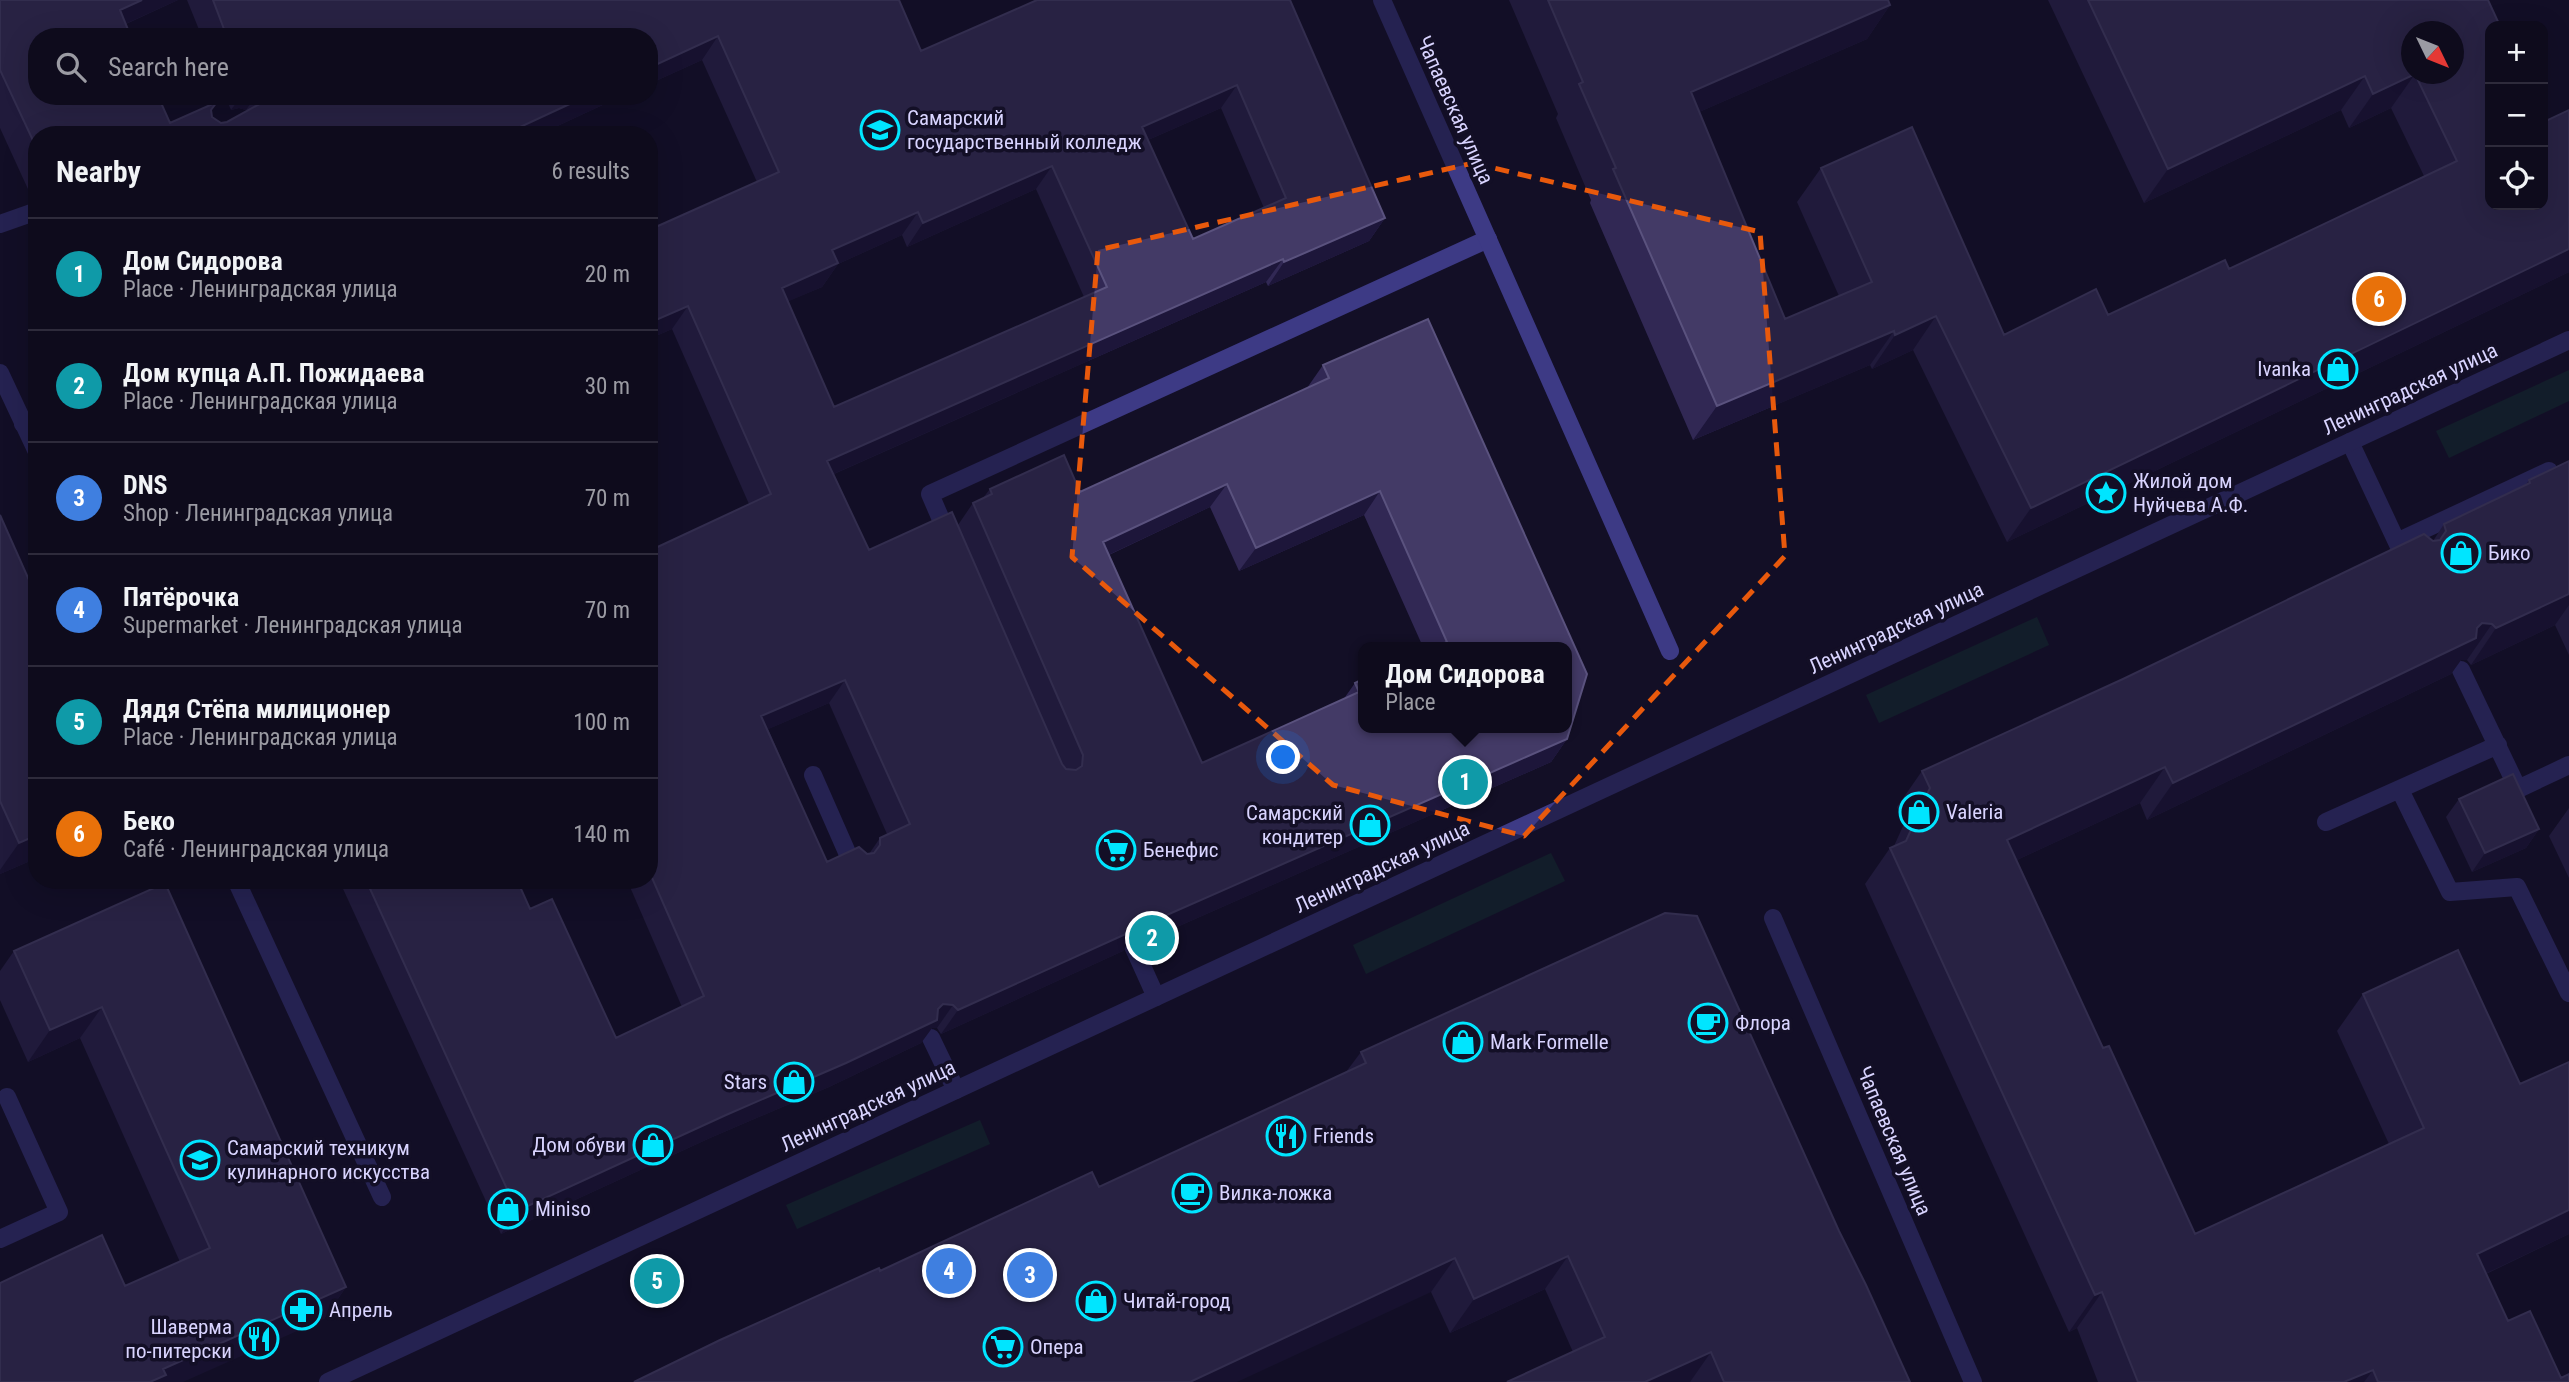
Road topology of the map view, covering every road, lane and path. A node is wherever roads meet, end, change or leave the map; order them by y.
1 (1382, 0) edge
2 (28, 214) edge
3 (0, 224) edge
4 (1488, 239) junction
5 (2569, 340) edge
6 (0, 373) edge
7 (28, 418) edge
8 (2350, 442) junction
9 (2565, 464) edge
10 (2397, 542) junction
11 (957, 557) edge
12 (2409, 566) edge
13 (1670, 651) dead end
14 (2461, 670) edge
15 (2498, 745) junction
16 (2569, 765) edge
17 (813, 775) dead end
18 (2400, 790) junction
19 (2326, 822) dead end
20 (853, 866) edge
21 (240, 889) edge
22 (1773, 918) dead end
23 (1133, 946) edge
24 (2569, 993) edge
25 (1156, 997) junction
26 (931, 1038) edge
27 (956, 1090) junction
28 (2, 1092) edge
29 (382, 1197) dead end
30 (0, 1239) edge
31 (328, 1382) edge
32 (1973, 1382) edge

1 - 4 street, Чапаевская улица
2 - 3 street
4 - 11 street
4 - 13 street, Чапаевская улица
5 - 8 street, Ленинградская улица
6 - 7 street
8 - 10 street
8 - 25 street, Ленинградская улица
9 - 10 street
10 - 12 street
14 - 15 street
15 - 16 street
15 - 18 street
17 - 20 street
18 - 19 street
18 - 24 street
21 - 29 street
22 - 32 street, Чапаевская улица
23 - 25 street
25 - 27 street, Ленинградская улица
26 - 27 street
27 - 31 street, Ленинградская улица
28 - 30 street

